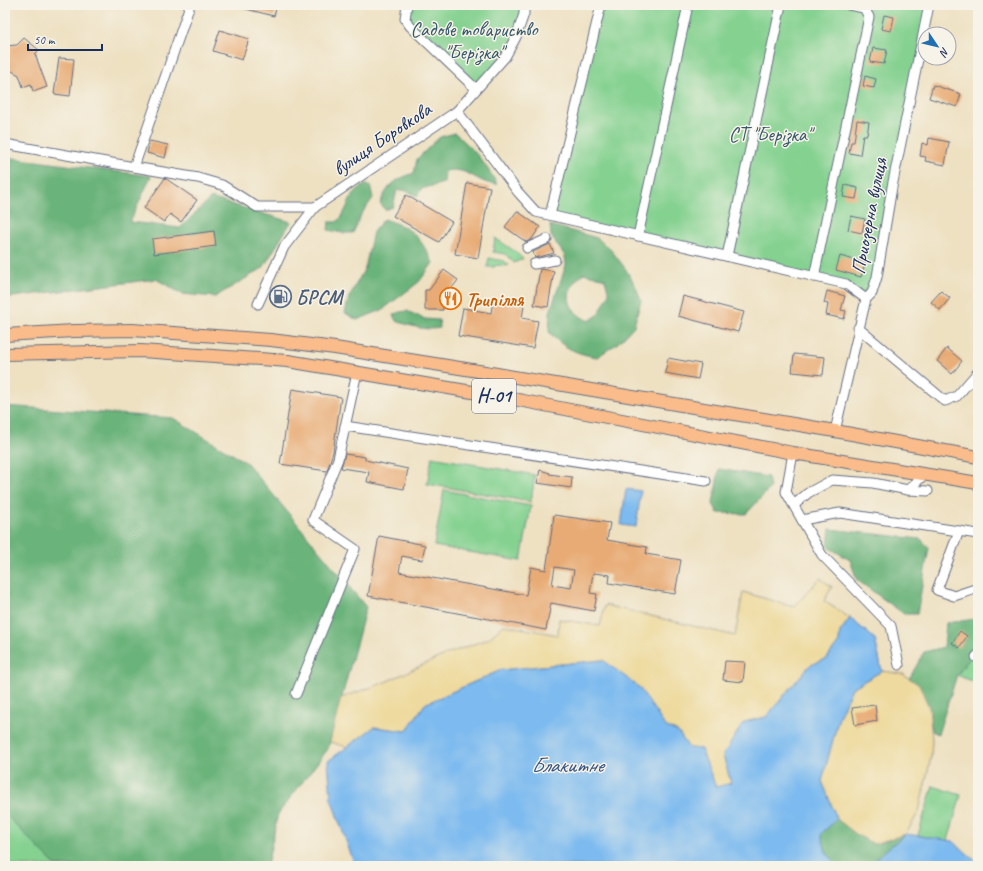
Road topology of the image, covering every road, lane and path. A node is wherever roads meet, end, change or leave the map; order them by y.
1 (190, 5) edge
2 (407, 5) edge
3 (524, 5) edge
4 (601, 5) edge
5 (688, 5) edge
6 (782, 5) edge
7 (849, 5) edge
8 (929, 5) edge
9 (476, 89) junction
10 (457, 111) junction
11 (5, 144) edge
12 (134, 166) junction
13 (315, 206) junction
14 (550, 215) junction
15 (638, 236) junction
16 (547, 239) dead end
17 (527, 248) dead end
18 (727, 256) junction
19 (555, 260) dead end
20 (534, 264) dead end
21 (814, 277) junction
22 (866, 299) junction
23 (258, 304) dead end
24 (858, 328) junction
25 (5, 335) edge
26 (5, 354) edge
27 (357, 372) junction
28 (978, 372) edge
29 (345, 426) junction
30 (836, 431) junction
31 (793, 453) junction
32 (978, 457) edge
33 (925, 474) junction
34 (706, 481) dead end
35 (978, 483) edge
36 (908, 490) junction
37 (928, 491) dead end
38 (794, 505) junction
39 (802, 520) junction
40 (959, 531) junction
41 (978, 534) edge
42 (978, 588) edge
43 (899, 665) dead end
44 (296, 694) dead end

1 - 12 street
2 - 9 street
3 - 9 street, вулиця Боровкова
4 - 14 street
5 - 15 street
6 - 18 street
7 - 21 street
8 - 22 street, Приозерна вулиця
9 - 10 street, вулиця Боровкова
10 - 13 street, вулиця Боровкова
10 - 14 street
11 - 12 street
12 - 13 street
13 - 23 street, вулиця Боровкова
14 - 15 street
15 - 18 street
16 - 17 street
18 - 21 street
19 - 20 street
21 - 22 street
22 - 24 street, Приозерна вулиця
24 - 28 street
24 - 30 street, Приозерна вулиця
25 - 30 main road, Н-01
26 - 27 main road, Н-01
27 - 29 street
27 - 31 main road, Н-01
29 - 34 street
29 - 44 street
30 - 32 main road, Н-01
31 - 33 main road, Н-01
31 - 38 street
33 - 35 main road, Н-01
33 - 36 street
36 - 37 street
36 - 38 street
38 - 39 street
39 - 40 street
39 - 43 street
40 - 41 street
40 - 42 street

